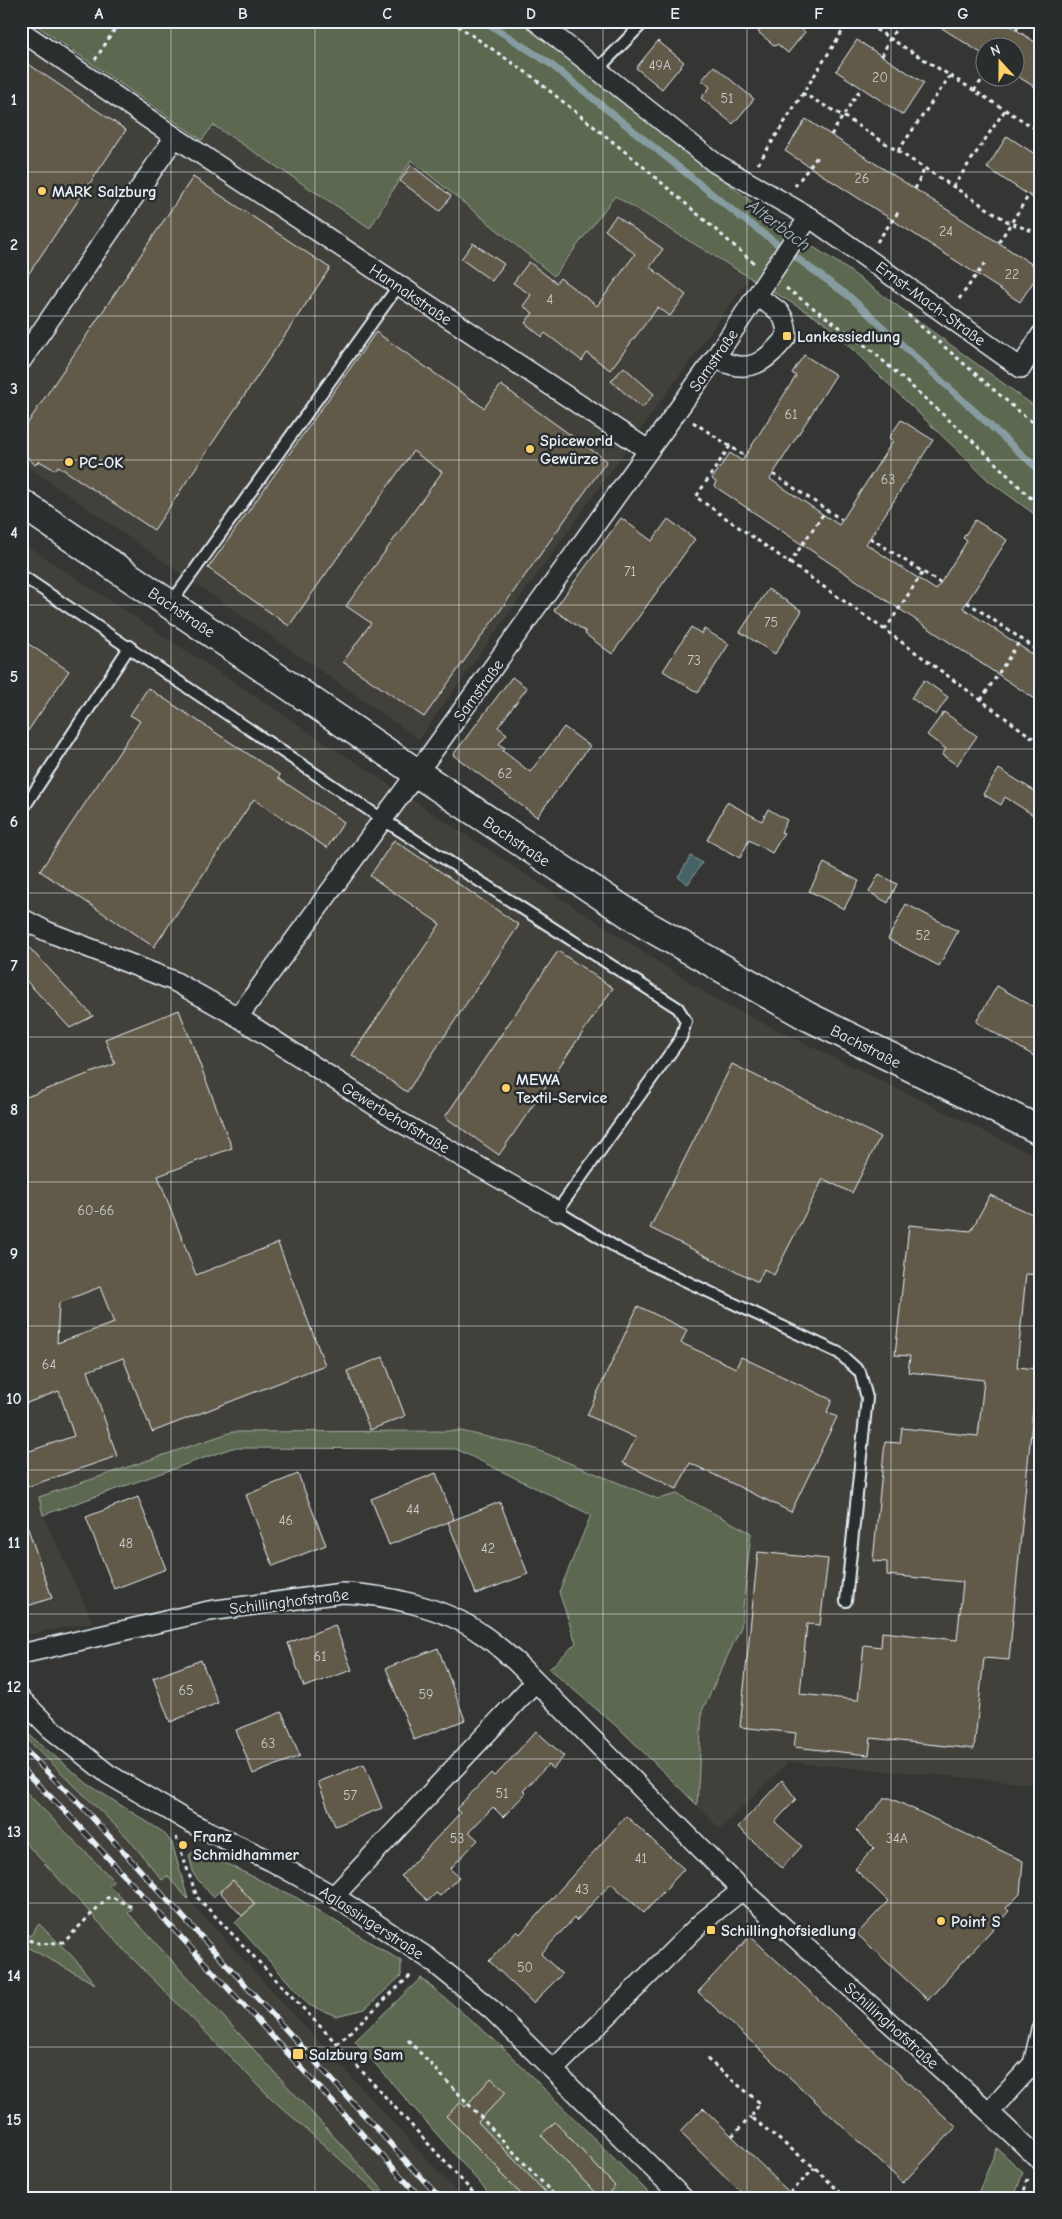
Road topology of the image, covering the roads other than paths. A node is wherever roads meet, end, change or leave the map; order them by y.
1 (536, 21) edge
2 (645, 21) edge
3 (21, 31) edge
4 (596, 70) junction
5 (175, 137) junction
6 (809, 217) junction
7 (398, 285) junction
8 (756, 297) junction
9 (1041, 335) edge
10 (715, 358) junction
11 (21, 361) edge
12 (648, 450) junction
13 (21, 503) edge
14 (21, 575) edge
15 (170, 604) junction
16 (130, 646) junction
17 (416, 774) junction
18 (21, 812) edge
19 (382, 819) junction
20 (21, 918) edge
21 (238, 1017) junction
22 (1041, 1131) edge
23 (557, 1211) junction
24 (846, 1601) dead end
25 (21, 1654) edge
26 (535, 1682) junction
27 (21, 1699) edge
28 (742, 1890) junction
29 (334, 1896) junction
30 (1041, 2030) edge
31 (554, 2069) junction
32 (990, 2112) junction
33 (1041, 2162) edge
34 (684, 2198) edge

1 - 4 street
2 - 4 lane
3 - 5 street, Hannakstraße
4 - 6 street
5 - 7 street, Hannakstraße
5 - 11 street
6 - 8 street, Samstraße
6 - 9 street, Ernst-Mach-Straße
7 - 12 street, Hannakstraße
7 - 15 lane
8 - 10 street, Samstraße
8 - 10 street
10 - 12 street, Samstraße
12 - 17 street, Samstraße
13 - 15 street, Bachstraße
14 - 16 lane
15 - 17 street, Bachstraße
16 - 18 lane
16 - 19 lane
17 - 19 street
17 - 22 street, Bachstraße
19 - 21 street
19 - 23 lane
20 - 21 street, Gewerbehofstraße
21 - 23 street, Gewerbehofstraße
23 - 24 lane
25 - 26 street, Schillinghofstraße
26 - 28 street, Schillinghofstraße
26 - 29 street
27 - 29 street, Aglassingerstraße
28 - 31 street
28 - 32 street, Schillinghofstraße
29 - 31 street, Aglassingerstraße
30 - 32 street
31 - 34 street, Aglassingerstraße
32 - 33 street, Schillinghofstraße

